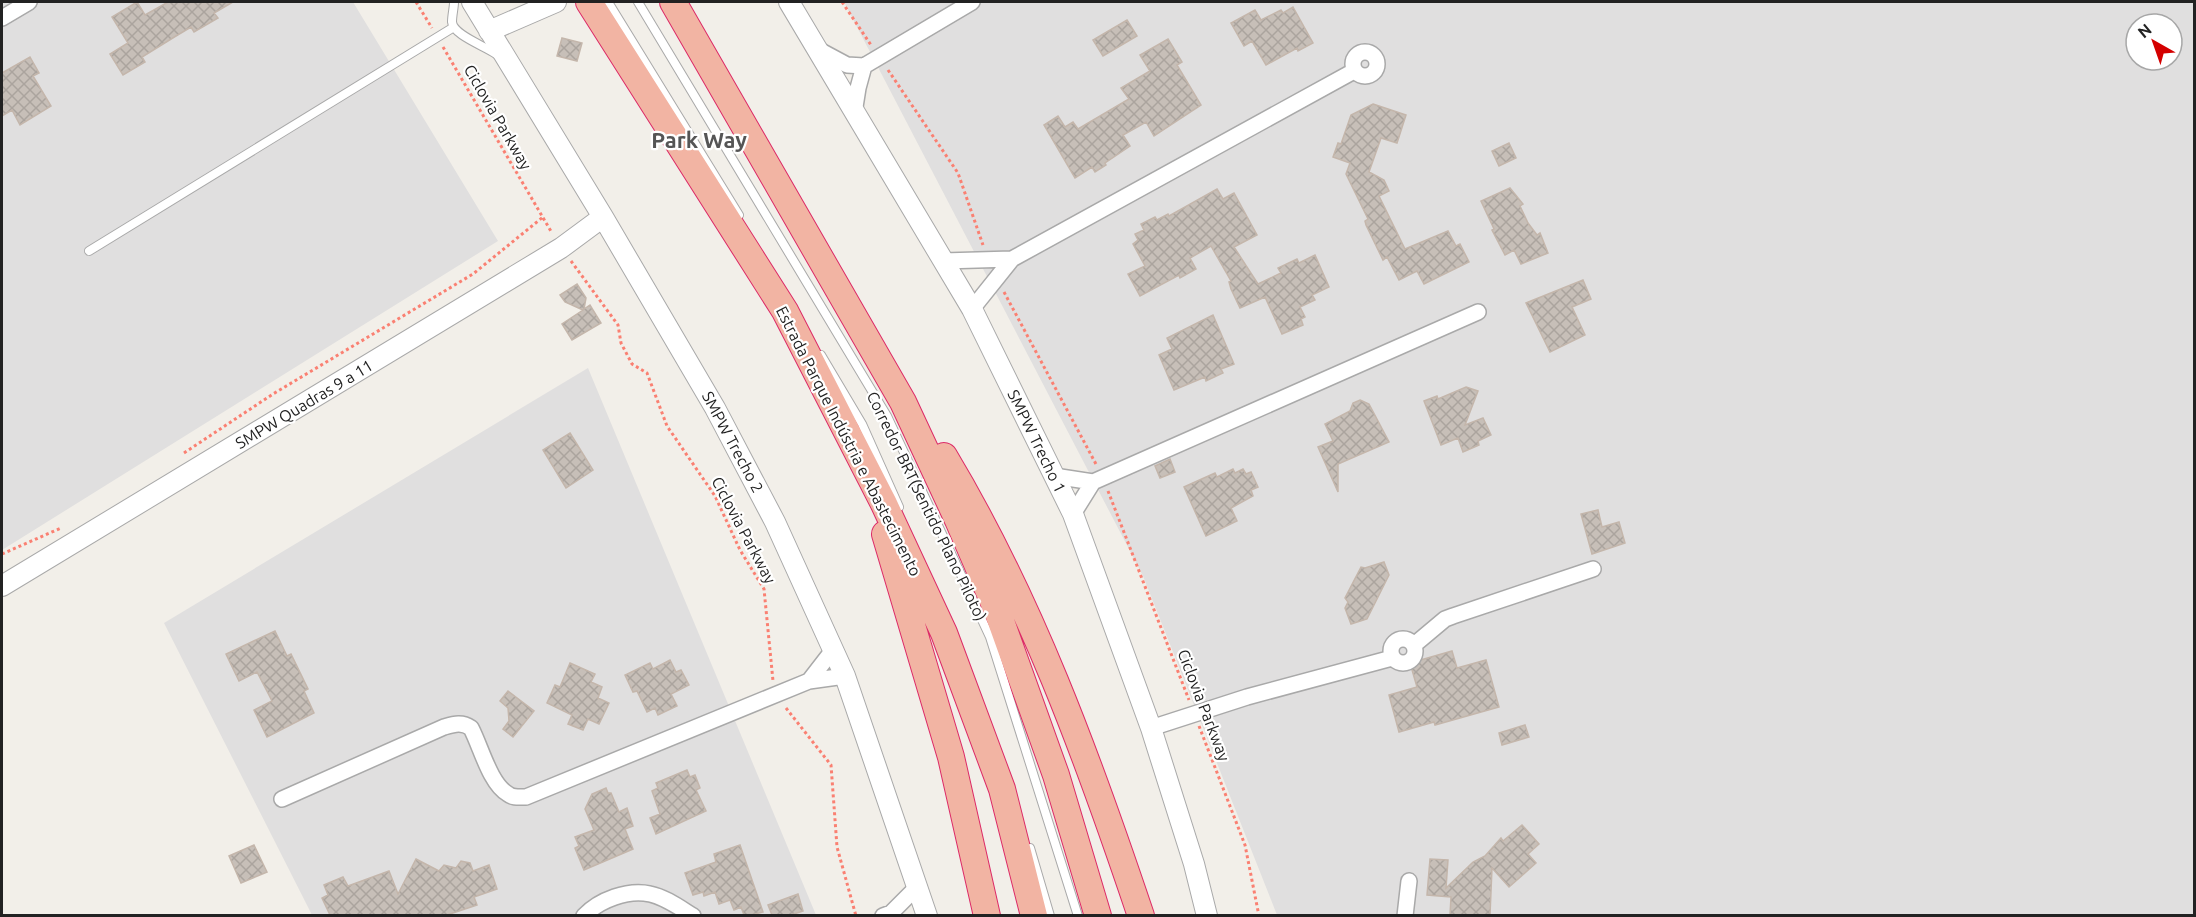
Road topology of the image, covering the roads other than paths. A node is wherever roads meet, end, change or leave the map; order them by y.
1 (29, 2) edge
2 (454, 2) edge
3 (472, 2) edge
4 (556, 2) edge
5 (589, 2) edge
6 (608, 2) edge
7 (638, 2) edge
8 (673, 2) edge
9 (789, 2) edge
10 (972, 2) edge
11 (2, 18) edge
12 (454, 27) junction
13 (489, 31) junction
14 (816, 48) junction
15 (510, 65) junction
16 (864, 66) junction
17 (1354, 71) dead end
18 (854, 113) junction
19 (603, 217) junction
20 (744, 224) dead end
21 (89, 251) dead end
22 (1012, 259) junction
23 (943, 261) junction
24 (972, 309) junction
25 (1478, 312) dead end
26 (815, 344) dead end
27 (903, 402) junction
28 (1054, 476) junction
29 (1098, 479) junction
30 (892, 507) junction
31 (1073, 514) junction
32 (1593, 569) dead end
33 (932, 585) dead end
34 (2, 586) edge
35 (833, 650) junction
36 (845, 676) junction
37 (809, 681) junction
38 (1150, 728) junction
39 (1010, 786) dead end
40 (282, 799) dead end
41 (1027, 839) dead end
42 (1409, 881) dead end
43 (917, 887) junction
44 (584, 915) edge
45 (693, 915) edge
46 (893, 915) edge
47 (927, 915) edge
48 (987, 915) edge
49 (1034, 915) edge
50 (1050, 915) edge
51 (1078, 915) edge
52 (1098, 915) edge
53 (1141, 915) edge
54 (1207, 915) edge
55 (1405, 915) edge

1 - 11 street
2 - 12 lane
3 - 13 street, SMPW Trecho 2
4 - 13 street
5 - 30 highway, Estrada Parque Indústria e Abastecimento
6 - 20 lane
7 - 51 lane, Corredor BRT(Sentido Plano Piloto)
8 - 27 highway
9 - 14 street, SMPW Trecho 1
10 - 16 street
12 - 15 lane
12 - 21 lane
13 - 15 street, SMPW Trecho 2
14 - 16 street
14 - 18 street, SMPW Trecho 1
15 - 19 street, SMPW Trecho 2
16 - 18 street
17 - 22 street
18 - 23 street, SMPW Trecho 1
19 - 34 street, SMPW Quadras 9 a 11
19 - 35 street, SMPW Trecho 2
22 - 23 street
22 - 24 street
23 - 24 street, SMPW Trecho 1
24 - 28 street, SMPW Trecho 1
25 - 29 street
26 - 30 lane
27 - 52 highway
27 - 53 highway
28 - 29 street
28 - 31 street, SMPW Trecho 1
29 - 31 street
30 - 48 highway
30 - 49 highway, Estrada Parque Indústria e Abastecimento
31 - 38 street, SMPW Trecho 1
32 - 38 street
33 - 39 lane
35 - 36 street, SMPW Trecho 2
35 - 37 street
36 - 37 street
36 - 43 street, SMPW Trecho 2
37 - 40 street
38 - 54 street, SMPW Trecho 1
41 - 50 lane
42 - 55 street
43 - 46 street
43 - 47 street, SMPW Trecho 2
44 - 45 street

